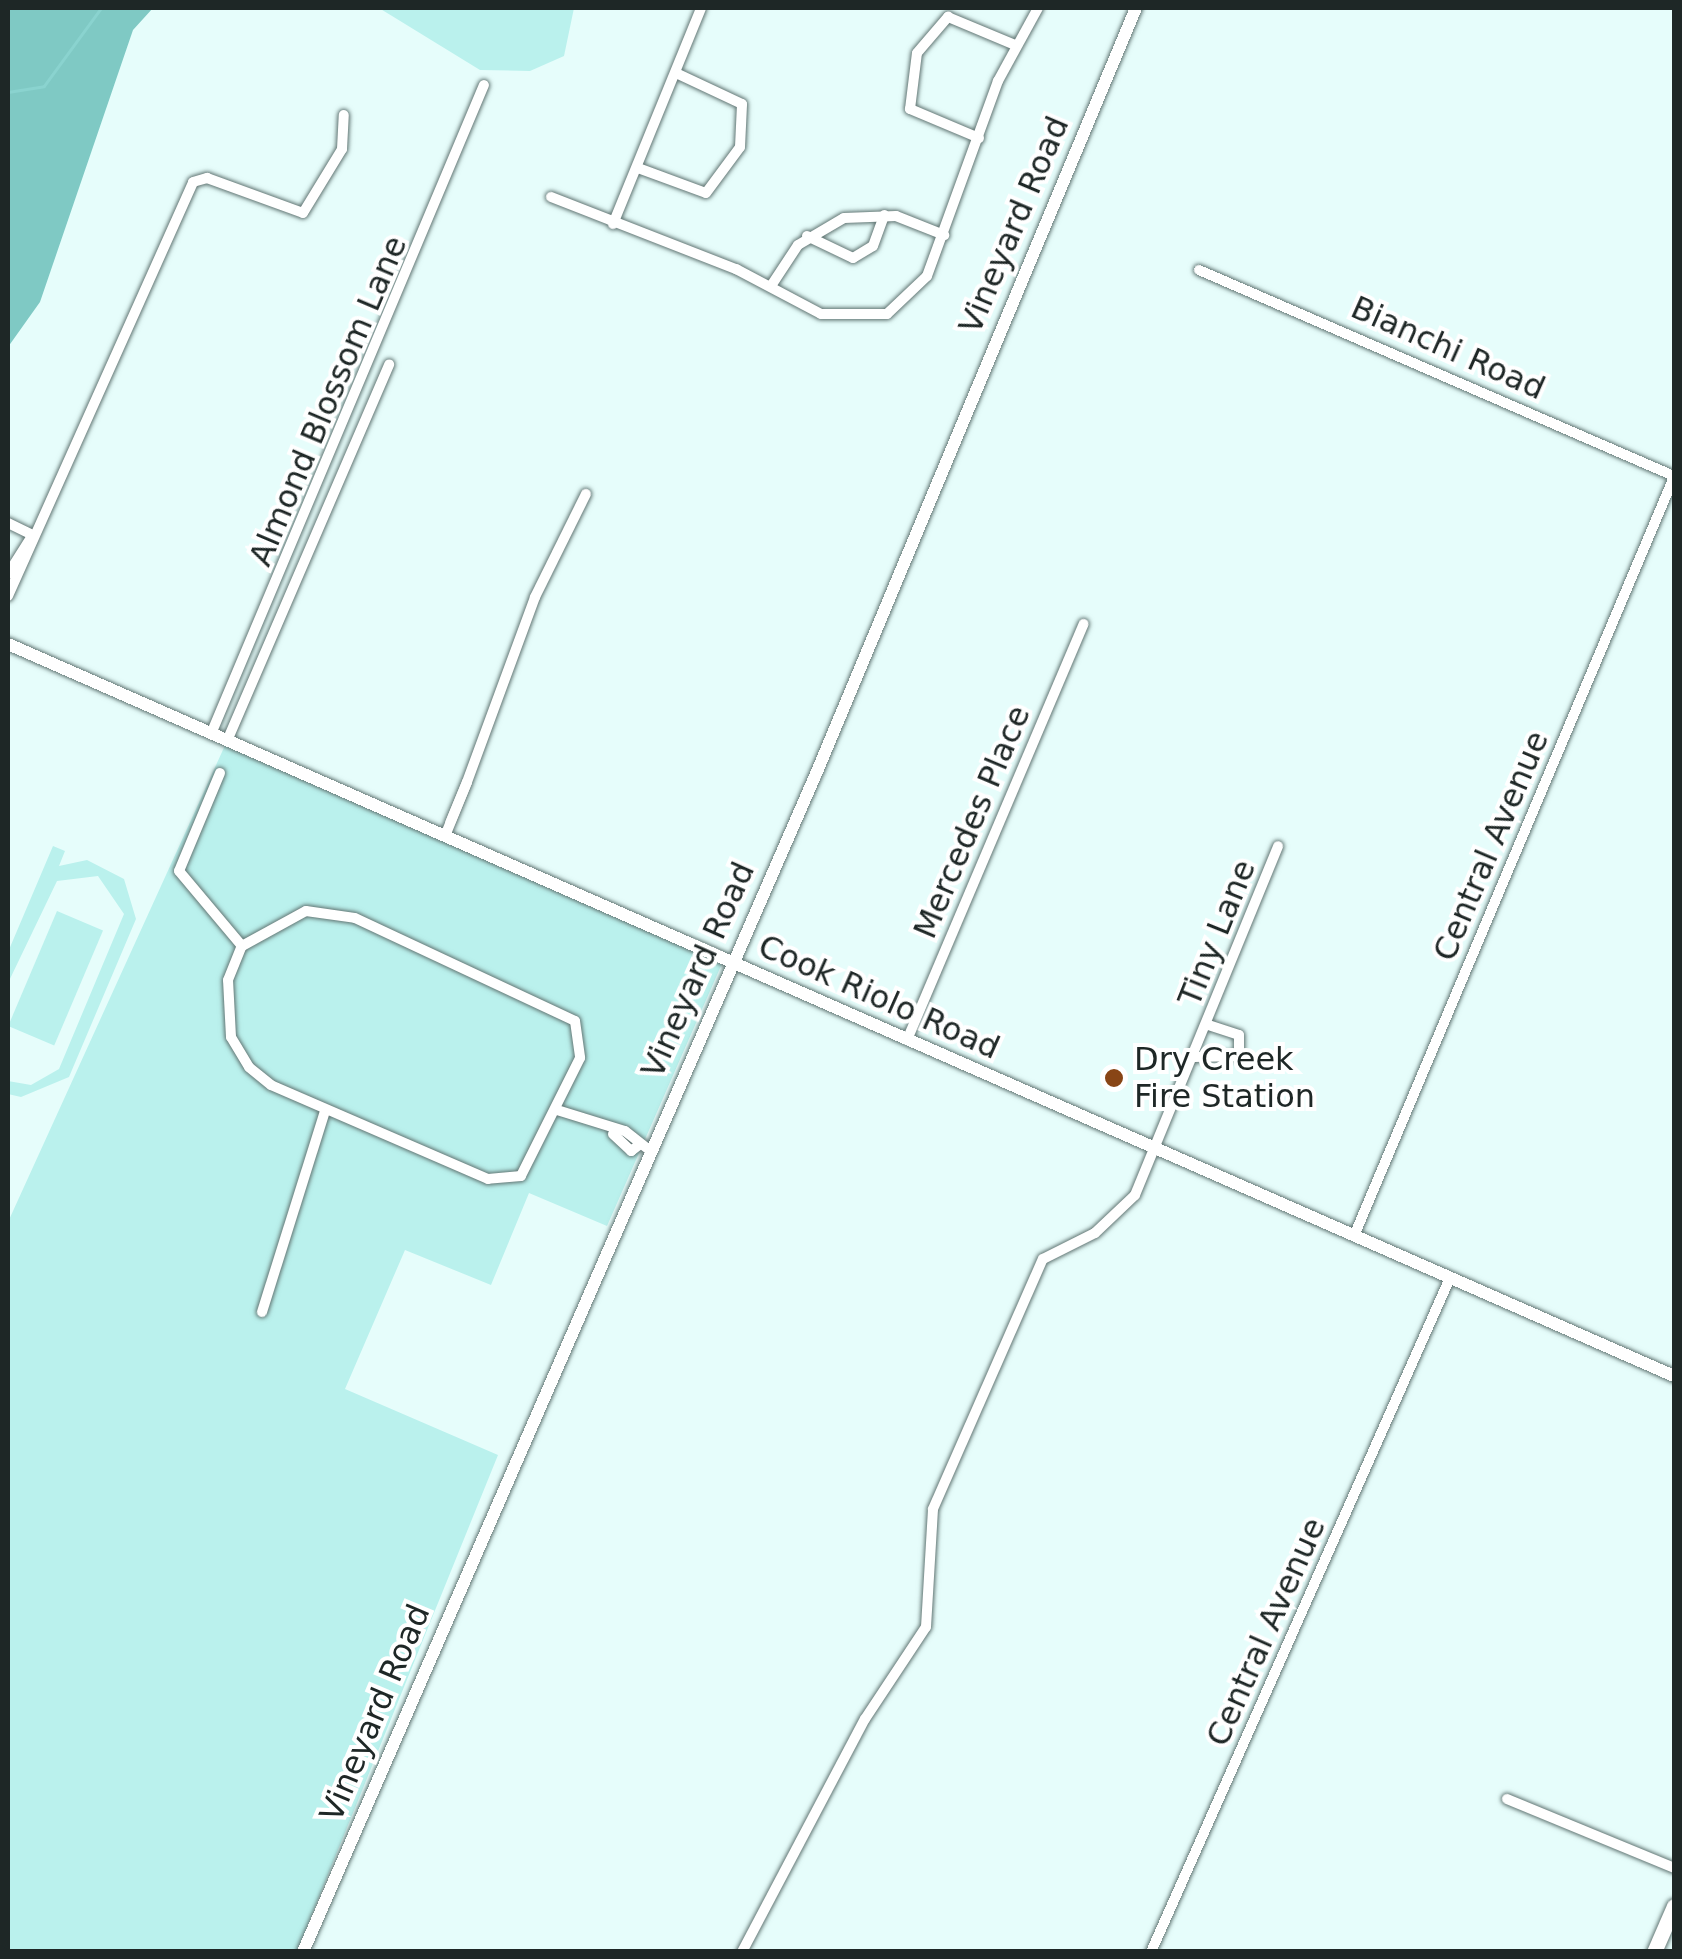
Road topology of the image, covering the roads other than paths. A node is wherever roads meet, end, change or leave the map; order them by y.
1 (701, 8) edge
2 (1038, 8) edge
3 (1136, 8) edge
4 (1015, 45) junction
5 (676, 73) junction
6 (484, 85) dead end
7 (344, 115) dead end
8 (980, 138) junction
9 (638, 168) junction
10 (551, 196) dead end
11 (884, 215) junction
12 (613, 224) junction
13 (808, 236) junction
14 (944, 236) junction
15 (1200, 270) dead end
16 (771, 286) junction
17 (389, 364) dead end
18 (1674, 476) edge
19 (586, 494) dead end
20 (8, 524) edge
21 (33, 535) junction
22 (8, 574) edge
23 (8, 596) edge
24 (1084, 624) dead end
25 (8, 644) edge
26 (212, 734) junction
27 (228, 741) junction
28 (220, 773) dead end
29 (448, 829) junction
30 (1278, 846) dead end
31 (242, 946) junction
32 (732, 963) junction
33 (1208, 1025) junction
34 (907, 1040) junction
35 (1194, 1057) junction
36 (557, 1110) junction
37 (325, 1111) junction
38 (643, 1147) junction
39 (1155, 1148) junction
40 (1354, 1236) junction
41 (1450, 1278) junction
42 (262, 1312) dead end
43 (1674, 1376) edge
44 (1507, 1799) dead end
45 (1674, 1868) edge
46 (1674, 1906) edge
47 (303, 1952) edge
48 (742, 1952) edge
49 (1151, 1952) edge
50 (1654, 1952) edge

1 - 5 street
2 - 4 street
3 - 32 street, Vineyard Road
4 - 8 street
4 - 8 street
5 - 9 street
5 - 9 street
6 - 26 street, Almond Blossom Lane
7 - 21 street
8 - 14 street
9 - 12 street
10 - 12 street
11 - 13 street
11 - 13 street
11 - 14 street
12 - 16 street
13 - 16 street
14 - 16 street
15 - 18 street, Bianchi Road
17 - 27 street
18 - 40 street, Central Avenue
19 - 29 street
20 - 21 street
21 - 22 street
21 - 23 street
24 - 34 street, Mercedes Place
25 - 26 street, Cook Riolo Road
26 - 27 street, Cook Riolo Road
27 - 29 street, Cook Riolo Road
28 - 31 street
29 - 32 street, Cook Riolo Road
30 - 33 street, Tiny Lane
31 - 36 street
31 - 37 street
32 - 34 street, Cook Riolo Road
32 - 38 street, Vineyard Road
33 - 35 street, Tiny Lane
33 - 35 street
34 - 39 street, Cook Riolo Road
35 - 39 street, Tiny Lane
36 - 37 street
36 - 38 street
37 - 42 street
38 - 47 street, Vineyard Road
39 - 40 street, Cook Riolo Road
39 - 48 street, Tiny Lane
40 - 41 street, Cook Riolo Road
41 - 43 street, Cook Riolo Road
41 - 49 street, Central Avenue
44 - 45 street
46 - 50 main road

